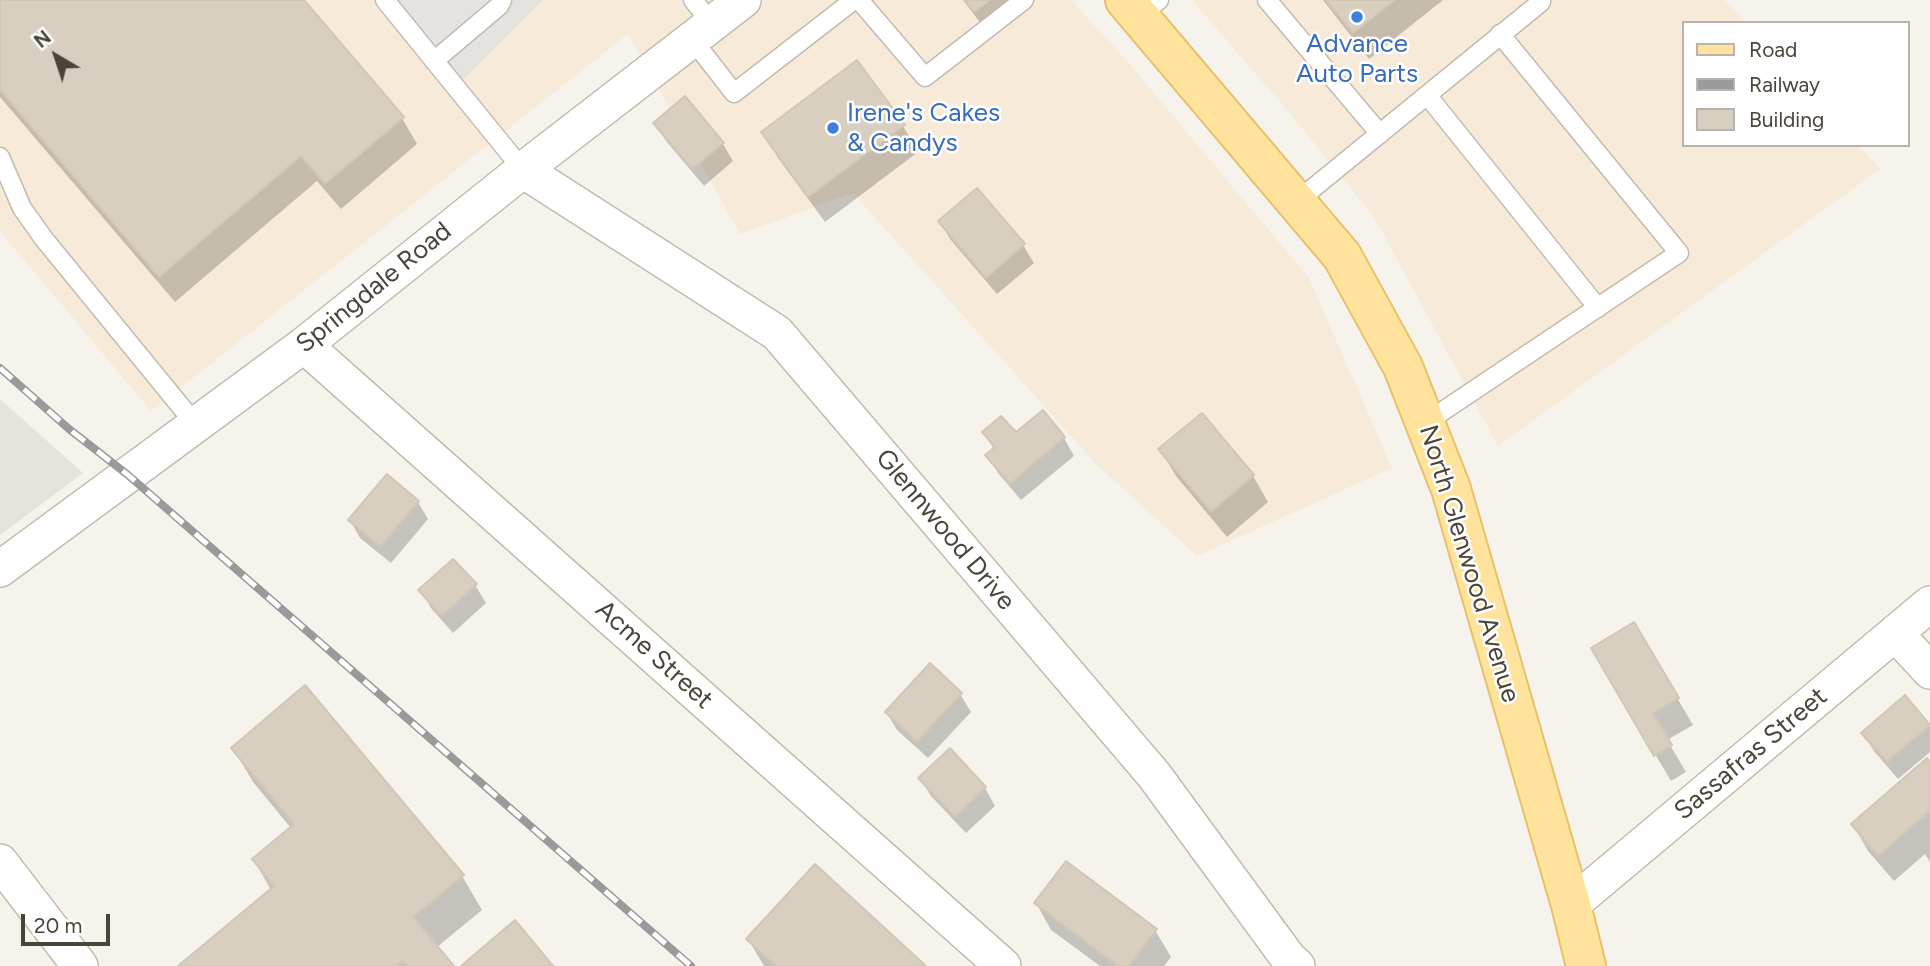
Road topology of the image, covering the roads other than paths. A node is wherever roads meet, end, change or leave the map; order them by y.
1 (385, 0) edge
2 (502, 0) edge
3 (743, 0) edge
4 (857, 0) edge
5 (1024, 0) edge
6 (1267, 0) edge
7 (1539, 0) edge
8 (1141, 5) edge
9 (699, 21) edge
10 (1500, 34) junction
11 (434, 61) junction
12 (1427, 95) junction
13 (1380, 134) junction
14 (0, 157) edge
15 (523, 170) junction
16 (1296, 202) junction
17 (1598, 308) junction
18 (304, 345) junction
19 (1425, 423) junction
20 (196, 425) junction
21 (0, 569) edge
22 (1930, 604) edge
23 (1895, 633) junction
24 (1930, 671) edge
25 (0, 862) edge
26 (1572, 905) junction
27 (80, 966) edge
28 (1003, 966) edge
29 (1297, 966) edge
30 (1586, 966) edge

1 - 11 lane
2 - 11 lane
3 - 9 street, Springdale Road
4 - 5 lane
4 - 9 lane
6 - 13 lane
7 - 10 lane
8 - 16 main road, North Glenwood Avenue
9 - 15 street, Springdale Road
10 - 12 lane
10 - 17 lane
11 - 15 lane
12 - 13 lane
12 - 17 lane
13 - 16 lane
14 - 20 lane
15 - 18 street, Springdale Road
15 - 29 street, Glennwood Drive
16 - 19 main road, North Glenwood Avenue
17 - 19 lane
18 - 20 street, Springdale Road
18 - 28 street, Acme Street
19 - 26 main road, North Glenwood Avenue
20 - 21 street, Springdale Road
22 - 23 street, Sassafras Street
23 - 24 street
23 - 26 street, Sassafras Street
25 - 27 street
26 - 30 main road, North Glenwood Avenue

